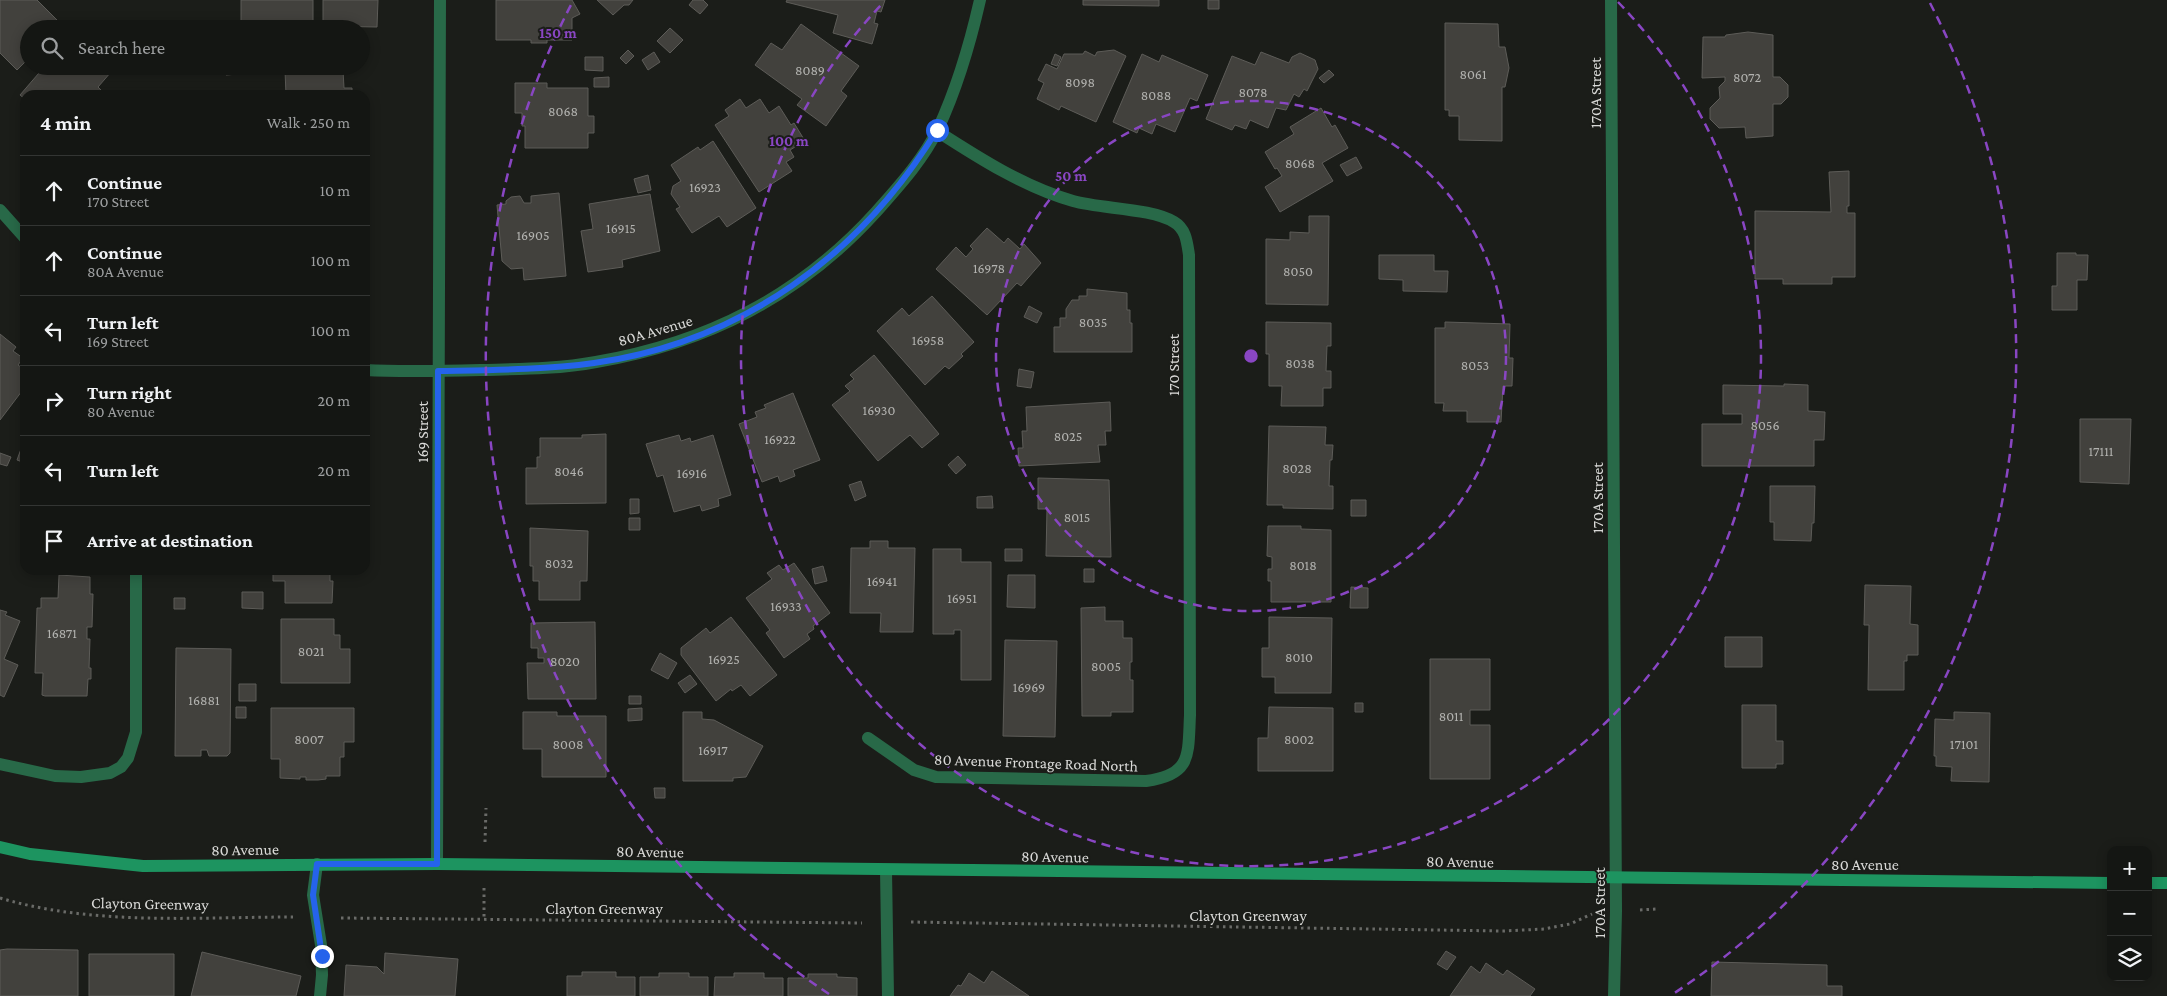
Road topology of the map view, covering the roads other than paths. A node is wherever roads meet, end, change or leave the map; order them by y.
1 (440, 0) edge
2 (980, 0) edge
3 (1611, 0) edge
4 (937, 130) junction
5 (0, 210) edge
6 (20, 232) edge
7 (370, 370) edge
8 (438, 371) junction
9 (136, 575) edge
10 (868, 738) dead end
11 (0, 764) edge
12 (1181, 769) joint
13 (0, 847) edge
14 (317, 864) junction
15 (437, 864) junction
16 (886, 870) junction
17 (1615, 878) junction
18 (2107, 882) edge
19 (2152, 883) edge
20 (2167, 883) edge
21 (320, 996) edge
22 (888, 996) edge
23 (1614, 996) edge

1 - 8 street, 169 Street
2 - 4 street
3 - 17 street, 170A Street
4 - 8 street, 80A Avenue
4 - 12 street, 170 Street
5 - 6 street
7 - 8 street, 80A Avenue
8 - 15 street, 169 Street
9 - 11 street
10 - 12 street, 80 Avenue Frontage Road North
13 - 14 main road, 80 Avenue
14 - 15 main road, 80 Avenue
14 - 21 street
15 - 16 main road, 80 Avenue
16 - 17 main road, 80 Avenue
16 - 22 street
17 - 18 main road, 80 Avenue
17 - 23 street, 170A Street
19 - 20 main road

